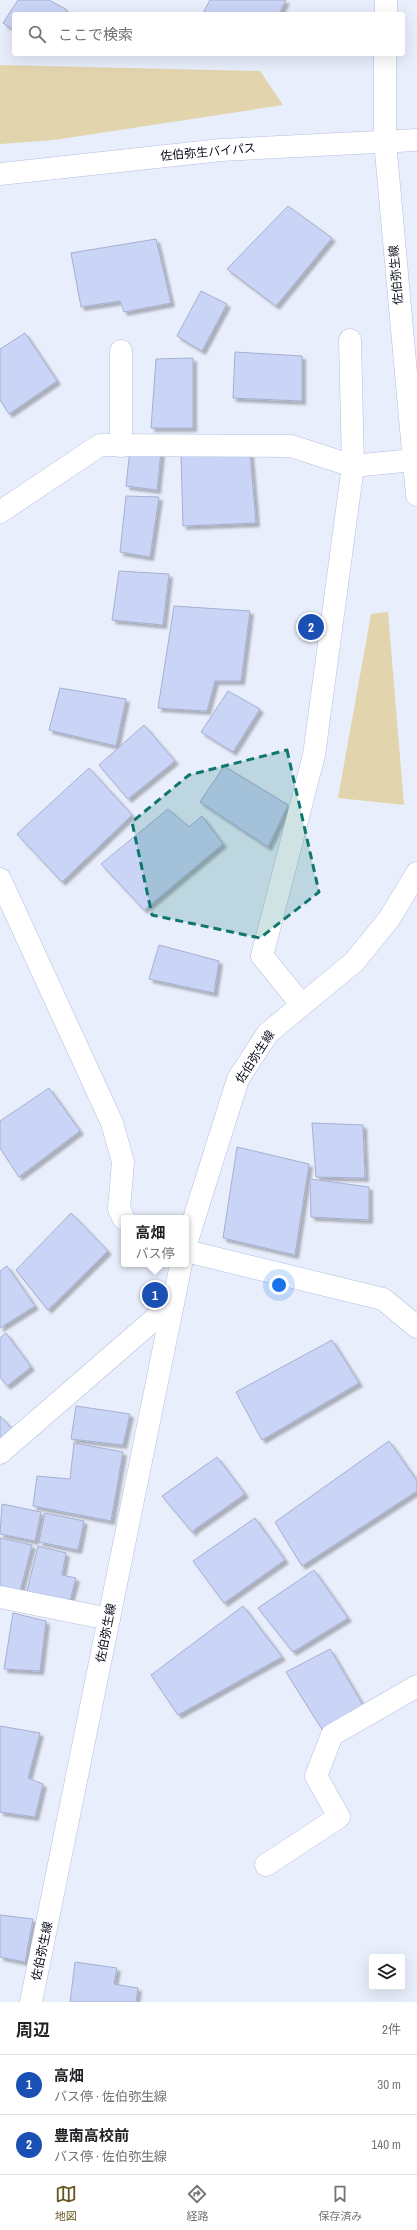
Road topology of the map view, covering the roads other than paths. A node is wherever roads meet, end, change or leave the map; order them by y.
1 (386, 0) edge
2 (386, 12) edge
3 (385, 56) edge
4 (385, 140) junction
5 (417, 140) edge
6 (0, 174) edge
7 (350, 340) dead end
8 (121, 351) dead end
9 (121, 446) junction
10 (413, 460) junction
11 (353, 466) junction
12 (417, 496) edge
13 (0, 512) edge
14 (417, 873) edge
15 (0, 879) edge
16 (301, 1004) junction
17 (122, 1215) edge
18 (189, 1234) edge
19 (189, 1252) edge
20 (180, 1267) edge
21 (173, 1303) junction
22 (417, 1328) edge
23 (0, 1453) edge
24 (0, 1597) edge
25 (109, 1619) junction
26 (417, 1686) edge
27 (266, 1865) dead end
28 (31, 2002) edge

1 - 2 main road
3 - 4 main road, 佐伯弥生線
4 - 5 main road, 佐伯弥生バイパス
4 - 6 main road, 佐伯弥生バイパス
4 - 10 main road, 佐伯弥生線
7 - 11 main road
8 - 9 main road
9 - 11 main road
9 - 13 main road
10 - 11 main road
10 - 12 main road, 佐伯弥生線
11 - 16 main road
14 - 16 main road, 佐伯弥生線
15 - 17 main road
16 - 18 main road, 佐伯弥生線
19 - 22 main road
20 - 21 main road, 佐伯弥生線
21 - 23 main road
21 - 25 main road, 佐伯弥生線
24 - 25 main road
25 - 28 main road, 佐伯弥生線
26 - 27 main road

